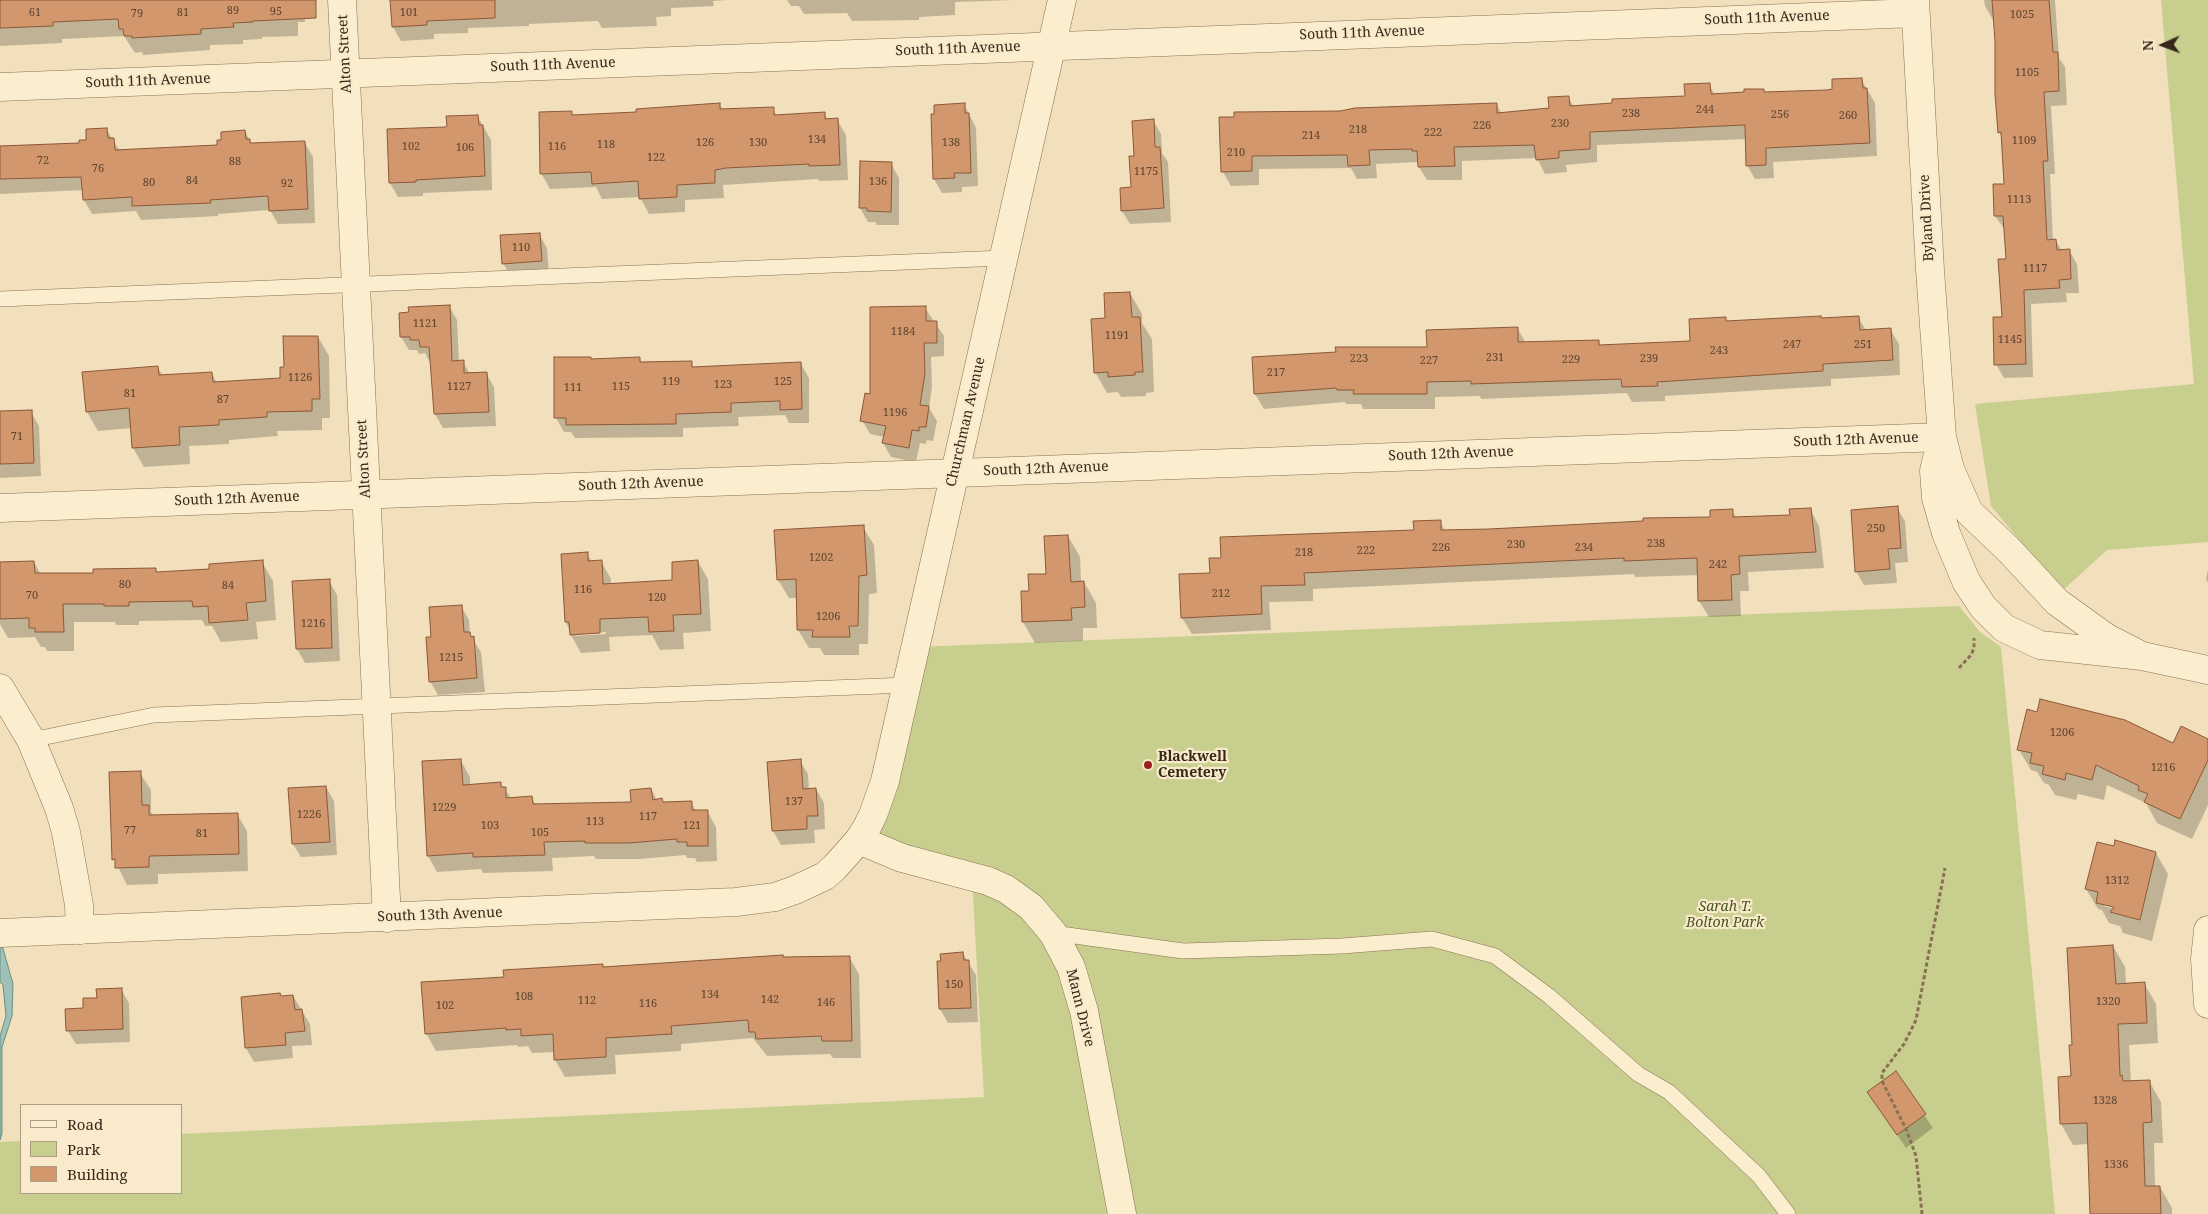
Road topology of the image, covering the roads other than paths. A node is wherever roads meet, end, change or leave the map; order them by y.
1 (342, 0) edge
2 (1062, 0) edge
3 (1915, 6) edge
4 (1052, 45) junction
5 (346, 74) junction
6 (0, 87) edge
7 (1004, 258) junction
8 (356, 284) junction
9 (0, 299) edge
10 (1942, 436) junction
11 (955, 472) junction
12 (366, 494) junction
13 (0, 508) edge
14 (2142, 656) junction
15 (2208, 670) edge
16 (907, 685) junction
17 (0, 688) edge
18 (377, 706) junction
19 (31, 740) junction
20 (859, 840) junction
21 (387, 918) junction
22 (80, 930) junction
23 (2208, 930) edge
24 (0, 933) edge
25 (1053, 933) junction
26 (2208, 1004) edge
27 (1122, 1214) edge
28 (1788, 1214) edge

1 - 5 street, Alton Street
2 - 4 street, Churchman Avenue
3 - 4 street, South 11th Avenue
3 - 10 street, Byland Drive
4 - 5 street, South 11th Avenue
4 - 7 street, Churchman Avenue
5 - 6 street, South 11th Avenue
5 - 8 street, Alton Street
7 - 8 lane
7 - 11 street, Churchman Avenue
8 - 9 lane
8 - 12 street, Alton Street
10 - 11 street, South 12th Avenue
10 - 14 street
10 - 14 street
11 - 12 street, South 12th Avenue
11 - 16 street, Churchman Avenue
12 - 13 street, South 12th Avenue
12 - 18 street, Alton Street
14 - 15 street
16 - 18 lane
16 - 20 street, Churchman Avenue
17 - 19 street
18 - 19 lane
18 - 21 street, Alton Street
19 - 22 street
20 - 21 street, South 13th Avenue
20 - 25 street, Mann Drive
21 - 22 street, South 13th Avenue
22 - 24 street, South 13th Avenue
23 - 26 street
25 - 27 street, Mann Drive
25 - 28 lane

